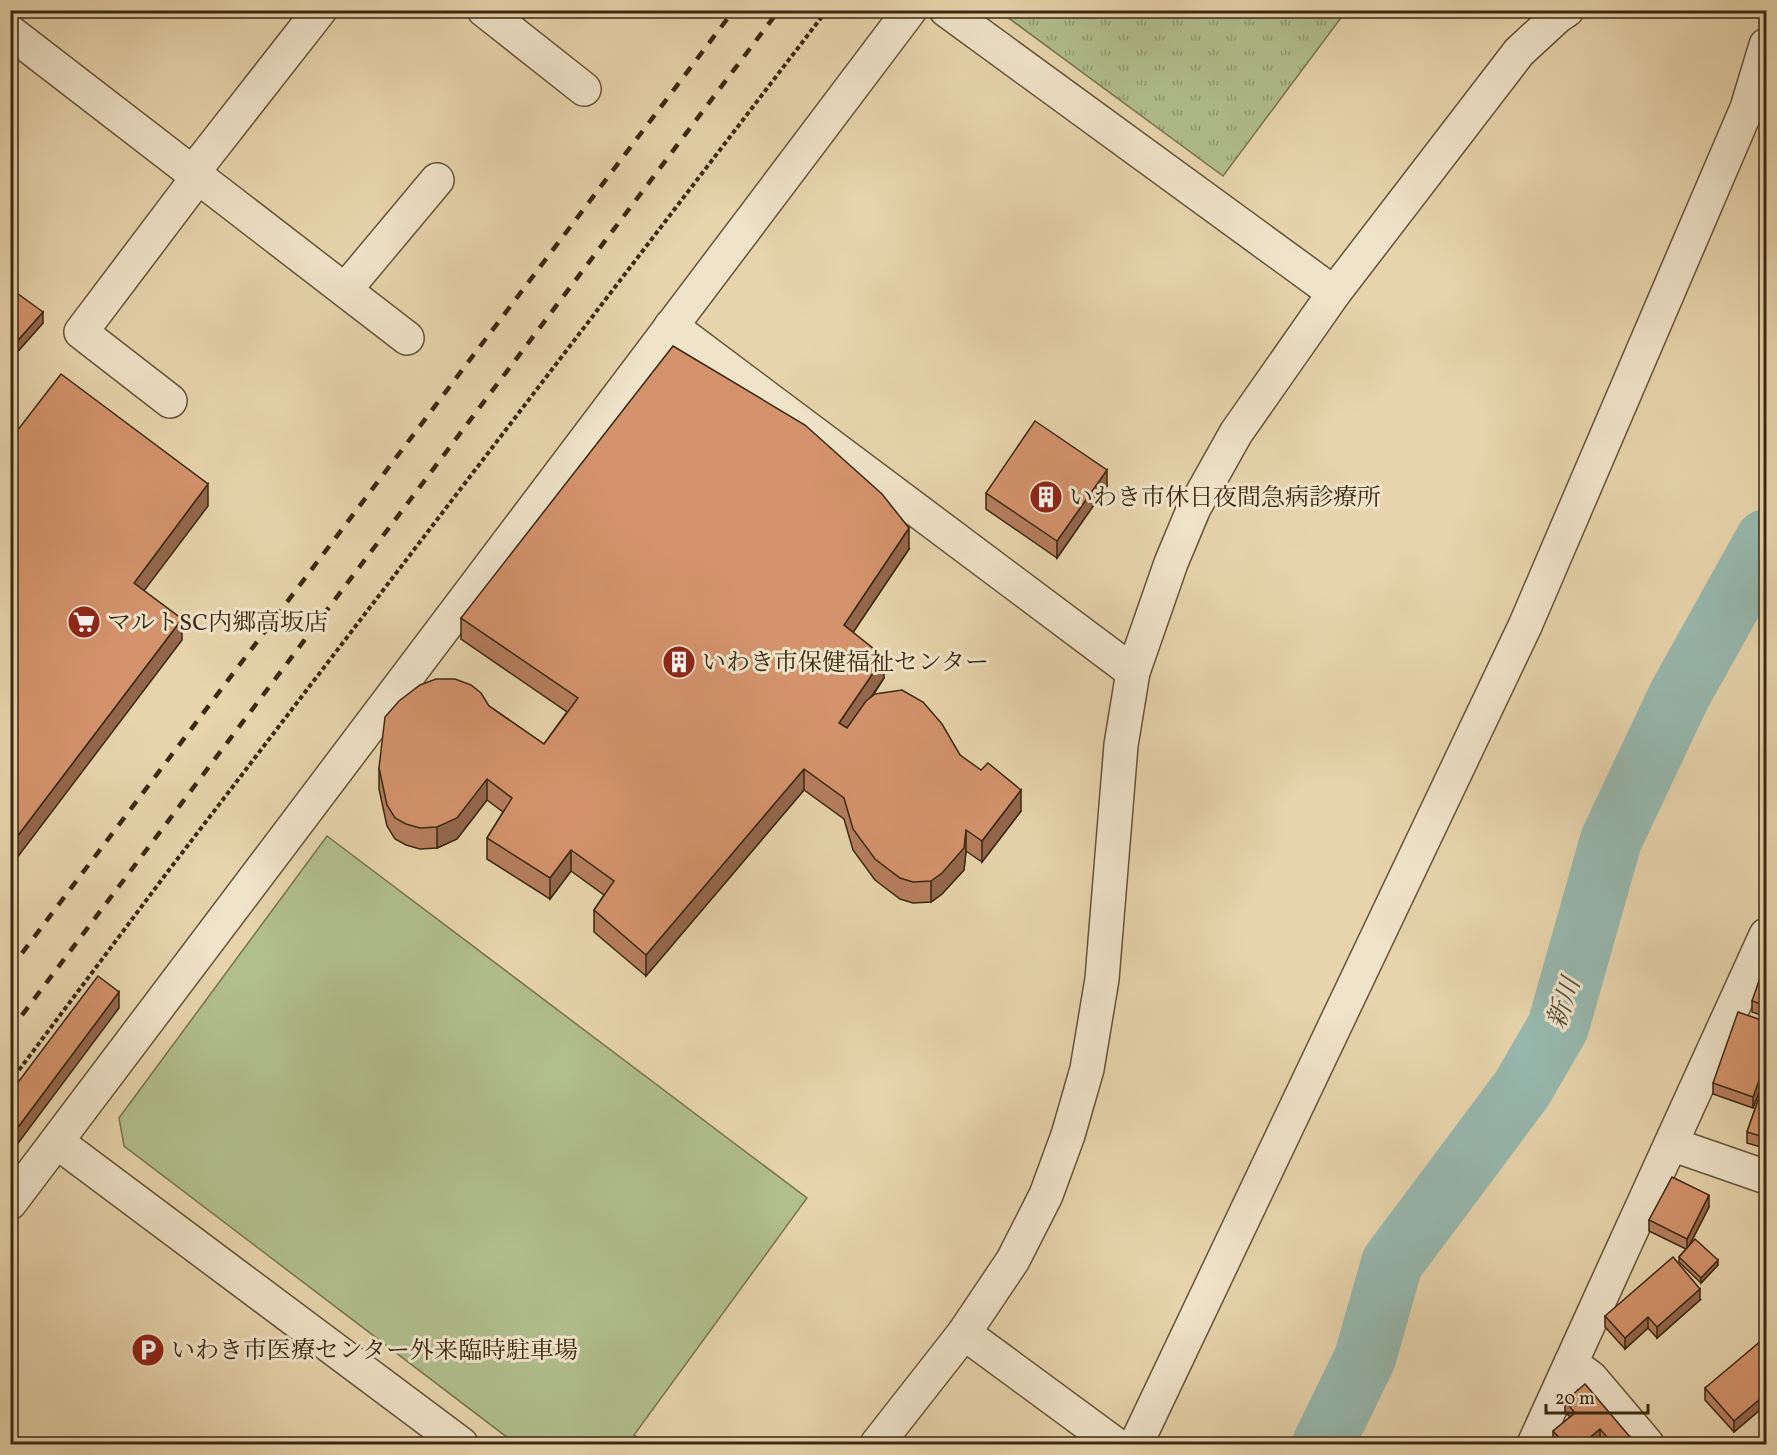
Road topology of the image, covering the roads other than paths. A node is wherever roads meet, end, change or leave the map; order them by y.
1 (320, 10) edge
2 (484, 10) edge
3 (910, 10) edge
4 (946, 10) edge
5 (1567, 10) edge
6 (10, 32) edge
7 (1767, 45) edge
8 (584, 88) dead end
9 (198, 177) junction
10 (437, 180) dead end
11 (345, 290) junction
12 (1334, 293) junction
13 (671, 326) junction
14 (407, 338) dead end
15 (170, 401) dead end
16 (1133, 672) junction
17 (1767, 936) edge
18 (57, 1142) junction
19 (1671, 1144) junction
20 (1767, 1178) edge
21 (10, 1203) edge
22 (964, 1333) junction
23 (1571, 1363) junction
24 (461, 1444) edge
25 (877, 1444) edge
26 (1115, 1444) edge
27 (1136, 1444) edge
28 (1534, 1444) edge
29 (1647, 1444) edge

1 - 9 street
2 - 8 street
3 - 13 street
4 - 12 street
5 - 12 street
6 - 9 street
7 - 27 street
9 - 11 street
9 - 15 street
10 - 11 street
11 - 14 street
12 - 16 street
13 - 16 street
13 - 18 street
16 - 22 street
17 - 19 street
18 - 21 street
18 - 24 street
19 - 20 street
19 - 23 street
22 - 25 street
22 - 26 street
23 - 28 street
23 - 29 street

